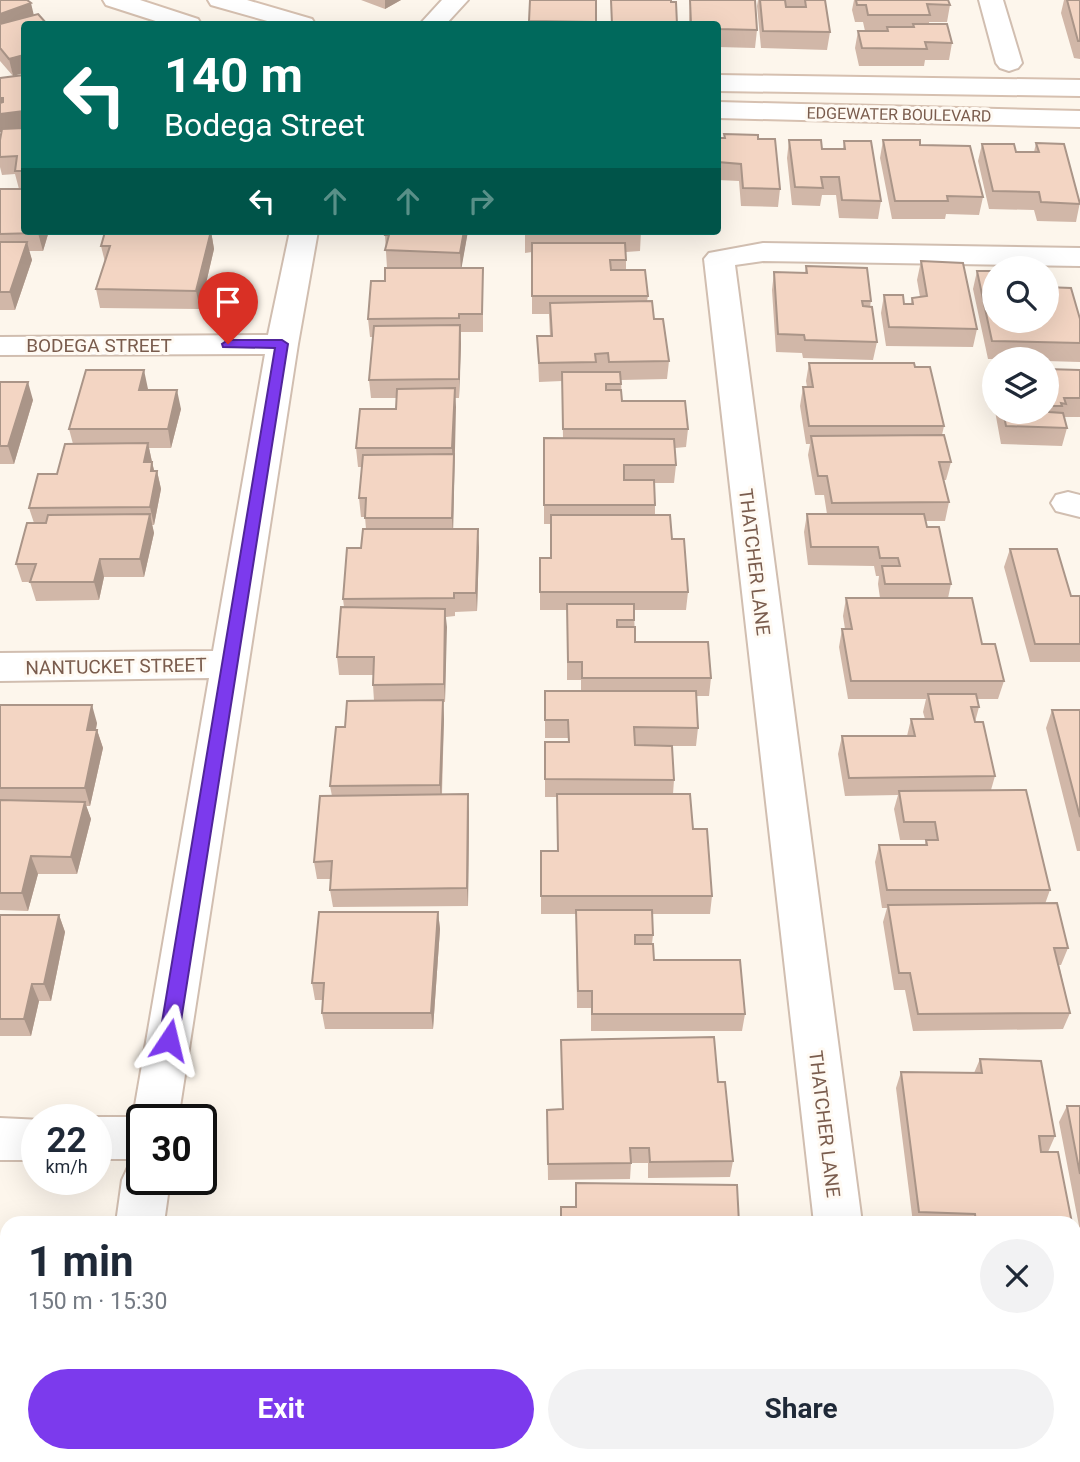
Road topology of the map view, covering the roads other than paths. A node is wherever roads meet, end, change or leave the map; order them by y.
1 (115, 0) edge
2 (220, 0) edge
3 (456, 0) edge
4 (991, 0) edge
5 (180, 21) edge
6 (293, 21) edge
7 (435, 21) edge
8 (1009, 63) dead end
9 (721, 83) edge
10 (1080, 88) edge
11 (721, 110) edge
12 (1080, 118) edge
13 (303, 235) edge
14 (1080, 257) edge
15 (282, 344) junction
16 (0, 345) edge
17 (231, 664) junction
18 (0, 667) edge
19 (158, 1104) edge
20 (0, 1139) edge
21 (21, 1139) edge
22 (144, 1195) edge
23 (141, 1216) edge
24 (837, 1216) edge

1 - 5 street
2 - 6 street
3 - 7 street
4 - 8 street
9 - 10 street, EDGEWATER BOULEVARD
11 - 12 street, EDGEWATER BOULEVARD
13 - 15 street
14 - 24 street, THATCHER LANE
15 - 16 street, BODEGA STREET
15 - 17 street
17 - 18 street, NANTUCKET STREET
17 - 19 street
20 - 21 street
22 - 23 street

